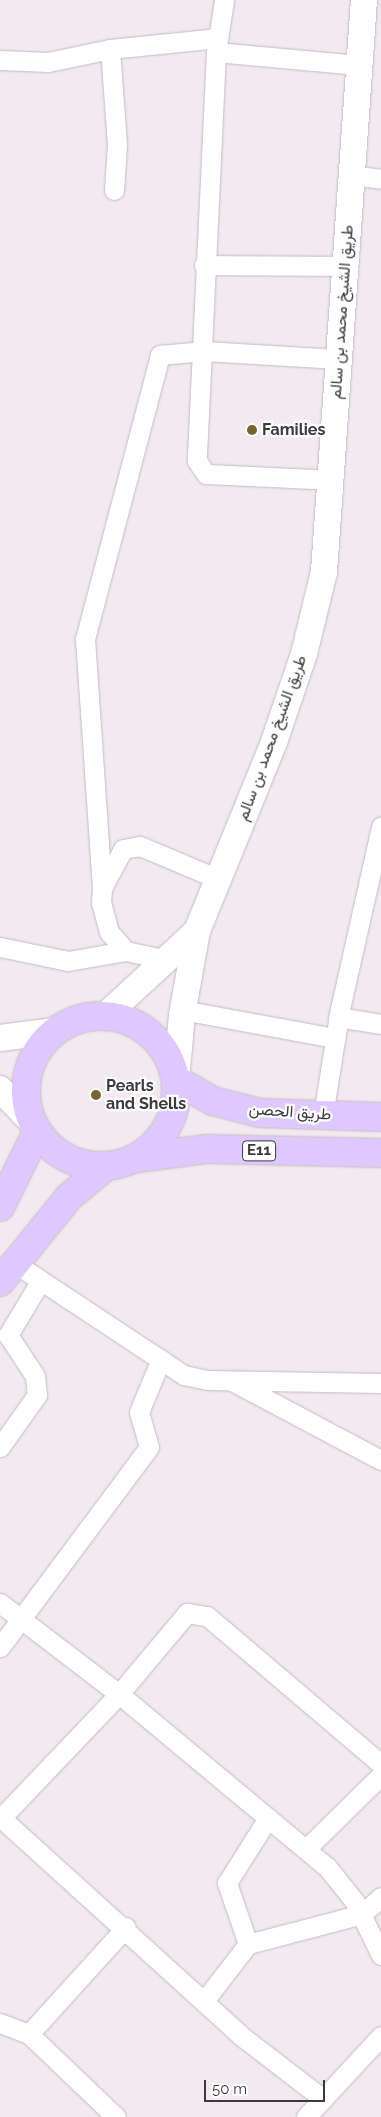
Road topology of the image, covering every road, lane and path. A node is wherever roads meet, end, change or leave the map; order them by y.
1 (224, 0) edge
2 (364, 0) edge
3 (217, 46) junction
4 (110, 50) junction
5 (0, 60) edge
6 (358, 65) junction
7 (350, 175) junction
8 (381, 179) edge
9 (114, 190) dead end
10 (204, 265) junction
11 (347, 266) junction
12 (204, 351) junction
13 (338, 359) junction
14 (332, 480) junction
15 (381, 827) edge
16 (218, 879) junction
17 (102, 888) junction
18 (197, 931) junction
19 (0, 947) edge
20 (126, 951) junction
21 (167, 960) junction
22 (182, 1010) junction
23 (105, 1016) junction
24 (338, 1017) junction
25 (381, 1024) edge
26 (54, 1032) junction
27 (0, 1038) edge
28 (335, 1038) junction
29 (176, 1080) junction
30 (0, 1089) edge
31 (323, 1115) junction
32 (381, 1117) edge
33 (34, 1127) junction
34 (292, 1151) junction
35 (381, 1153) edge
36 (136, 1158) junction
37 (381, 1163) edge
38 (105, 1167) junction
39 (0, 1207) edge
40 (7, 1272) edge
41 (40, 1282) junction
42 (161, 1359) junction
43 (231, 1381) junction
44 (381, 1383) edge
45 (0, 1447) edge
46 (381, 1460) edge
47 (0, 1603) edge
48 (25, 1619) junction
49 (0, 1647) edge
50 (119, 1694) junction
51 (381, 1764) edge
52 (381, 1775) edge
53 (0, 1818) edge
54 (268, 1818) junction
55 (306, 1849) junction
56 (381, 1897) edge
57 (362, 1914) junction
58 (126, 1927) junction
59 (248, 1944) junction
60 (381, 1954) edge
61 (204, 2001) junction
62 (0, 2023) edge
63 (29, 2034) junction
64 (381, 2036) edge
65 (323, 2099) junction
66 (116, 2117) edge
67 (306, 2117) edge

1 - 3 street
2 - 6 street, طريق الشيخ محمد بن سالم
3 - 4 street
3 - 6 street
3 - 10 street
4 - 5 street
4 - 9 street
6 - 7 street, طريق الشيخ محمد بن سالم
7 - 8 street
7 - 11 street, طريق الشيخ محمد بن سالم
10 - 11 street
10 - 12 street
11 - 13 street, طريق الشيخ محمد بن سالم
12 - 13 street
12 - 14 street
12 - 17 street
13 - 14 street, طريق الشيخ محمد بن سالم
14 - 16 street, طريق الشيخ محمد بن سالم
15 - 24 street
16 - 17 street
16 - 18 street, طريق الشيخ محمد بن سالم
17 - 20 street
18 - 21 street, طريق الشيخ محمد بن سالم
18 - 22 street, طريق الشيخ محمد بن سالم
19 - 20 street
20 - 21 street
21 - 23 street, طريق الشيخ محمد بن سالم
22 - 28 street
22 - 29 street, طريق الشيخ محمد بن سالم
23 - 26 main road
23 - 29 main road
24 - 25 street
24 - 28 street
26 - 27 street
26 - 33 main road
28 - 31 street
29 - 31 main road, طريق الحصن
29 - 36 main road
30 - 33 street
31 - 32 main road, طريق الحصن
33 - 38 main road
33 - 39 main road
34 - 35 main road, E11
34 - 36 main road, E11
34 - 37 street
36 - 38 main road
38 - 40 main road
40 - 41 street
41 - 42 street
41 - 45 street
42 - 43 street
42 - 48 street
43 - 44 street
43 - 46 street
47 - 48 street
48 - 49 street
48 - 50 street
50 - 51 street
50 - 53 street
50 - 54 street
52 - 55 street
53 - 58 street
54 - 55 street
54 - 59 street
55 - 57 street
56 - 57 street
57 - 59 street
57 - 60 street
58 - 61 street
58 - 63 street
59 - 61 street
61 - 65 street
62 - 63 street
63 - 66 street
64 - 65 street
65 - 67 street

